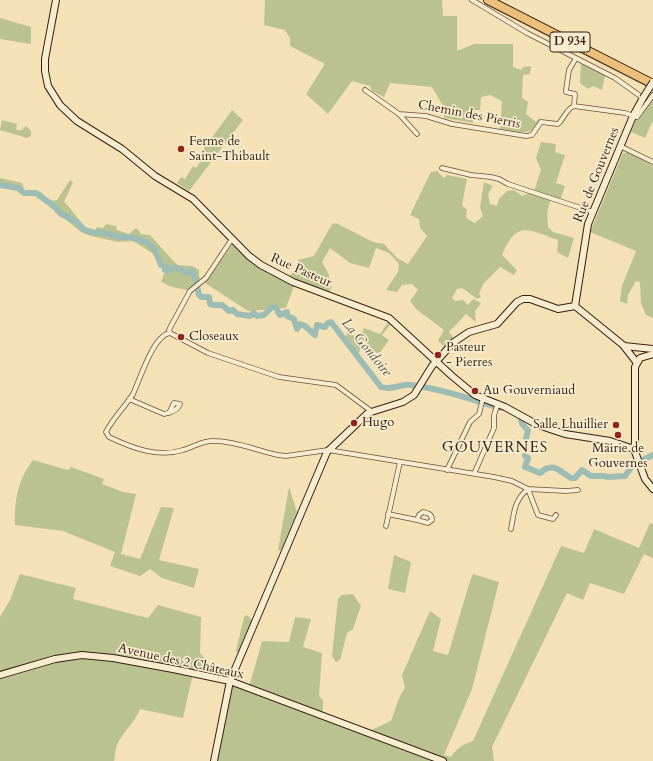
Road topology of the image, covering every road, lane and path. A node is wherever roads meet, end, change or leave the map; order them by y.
1 (56, 0) edge
2 (472, 0) edge
3 (488, 0) edge
4 (498, 0) edge
5 (576, 58) junction
6 (653, 79) edge
7 (653, 83) edge
8 (365, 90) dead end
9 (653, 95) edge
10 (643, 98) junction
11 (574, 106) junction
12 (399, 114) junction
13 (633, 116) junction
14 (417, 134) dead end
15 (620, 146) junction
16 (653, 162) edge
17 (442, 168) dead end
18 (593, 212) junction
19 (232, 239) junction
20 (575, 306) junction
21 (170, 333) junction
22 (623, 345) junction
23 (653, 349) edge
24 (653, 354) edge
25 (436, 361) junction
26 (636, 363) junction
27 (129, 399) junction
28 (482, 401) junction
29 (497, 405) junction
30 (372, 411) junction
31 (169, 413) dead end
32 (634, 449) junction
33 (328, 450) junction
34 (400, 462) junction
35 (447, 470) junction
36 (474, 474) junction
37 (528, 489) junction
38 (653, 489) edge
39 (578, 490) dead end
40 (388, 514) junction
41 (556, 515) dead end
42 (417, 520) dead end
43 (386, 526) dead end
44 (511, 529) dead end
45 (0, 676) edge
46 (230, 681) junction
47 (214, 761) edge
48 (443, 761) edge

1 - 19 street, Rue Pasteur
2 - 5 street
3 - 7 highway, D 934
4 - 6 highway, D 934
5 - 10 street
5 - 11 street
7 - 10 street, Rue de Gouvernes, bridge
8 - 12 street, Chemin des Pierris
9 - 13 street
10 - 13 street, Rue de Gouvernes
11 - 12 street, Chemin des Pierris
11 - 13 street
12 - 14 street
13 - 15 street, Rue de Gouvernes
15 - 16 street
15 - 18 street, Rue de Gouvernes
17 - 18 street
18 - 20 street, Rue de Gouvernes
19 - 21 street
19 - 25 street, Rue Pasteur
20 - 22 street
20 - 25 street
21 - 27 street
21 - 30 street
22 - 23 street
22 - 26 street
24 - 26 street
25 - 28 street, Rue Pasteur
25 - 30 street
26 - 32 street
27 - 31 street
27 - 33 street
28 - 29 street, Rue Pasteur
28 - 35 street
29 - 32 street, Rue Pasteur
29 - 36 street
30 - 33 street
32 - 38 street
33 - 34 street
33 - 46 street
34 - 35 street
34 - 40 street
35 - 36 street
36 - 37 street
37 - 39 street
37 - 41 street
37 - 44 street
40 - 42 street
40 - 43 street
45 - 46 street, Avenue des 2 Châteaux
46 - 47 street
46 - 48 street, Avenue des 2 Châteaux

